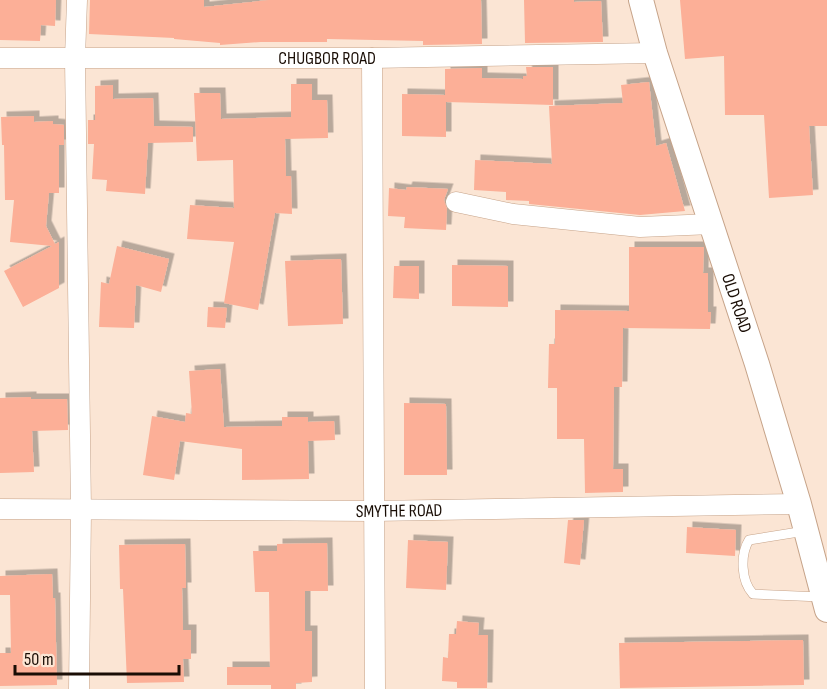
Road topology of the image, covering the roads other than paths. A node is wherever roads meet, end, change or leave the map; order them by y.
1 (77, 0) edge
2 (641, 0) edge
3 (655, 53) junction
4 (0, 58) edge
5 (75, 58) junction
6 (372, 58) junction
7 (456, 202) dead end
8 (712, 224) junction
9 (799, 504) junction
10 (0, 509) edge
11 (81, 510) junction
12 (373, 511) junction
13 (807, 531) junction
14 (825, 604) edge
15 (79, 689) edge
16 (375, 689) edge

1 - 5 street
2 - 3 street, OLD ROAD
3 - 6 street, CHUGBOR ROAD
3 - 8 street, OLD ROAD
4 - 5 street, CHUGBOR ROAD
5 - 6 street, CHUGBOR ROAD
5 - 11 street
6 - 12 street
7 - 8 street
8 - 9 street, OLD ROAD
9 - 12 street, SMYTHE ROAD
9 - 13 street, OLD ROAD
10 - 11 street, SMYTHE ROAD
11 - 12 street, SMYTHE ROAD
11 - 15 street
12 - 16 street
13 - 14 street, OLD ROAD
13 - 14 lane

